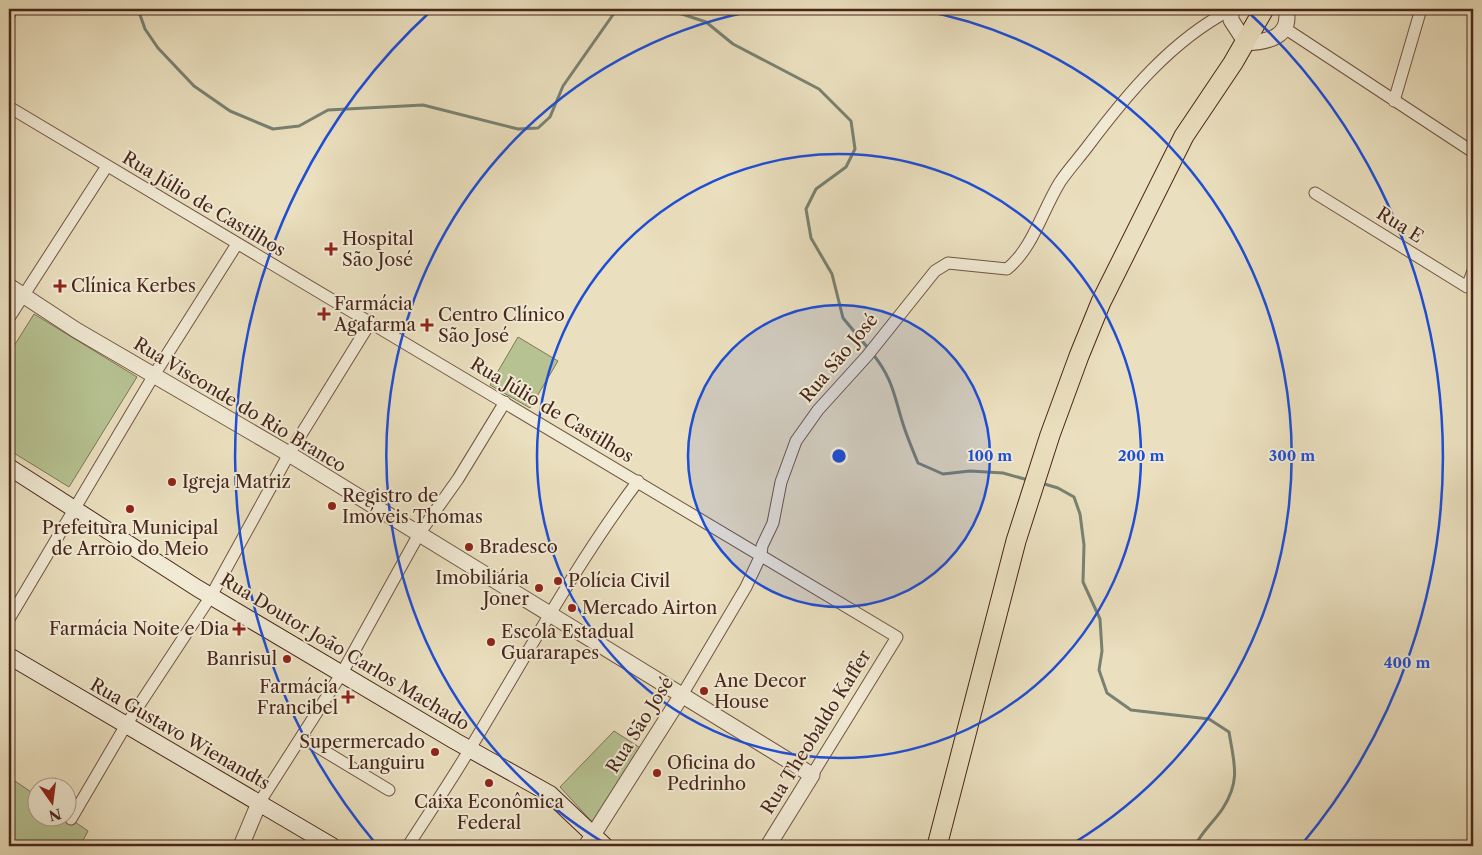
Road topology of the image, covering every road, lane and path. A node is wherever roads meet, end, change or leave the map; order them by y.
1 (11, 9) edge
2 (1264, 9) edge
3 (1286, 9) edge
4 (1421, 9) edge
5 (1230, 10) edge
6 (9, 16) edge
7 (1283, 31) junction
8 (1246, 43) junction
9 (1394, 101) junction
10 (9, 107) edge
11 (1473, 152) edge
12 (106, 166) junction
13 (1316, 193) dead end
14 (236, 244) junction
15 (1473, 271) edge
16 (9, 286) edge
17 (23, 295) junction
18 (9, 318) edge
19 (370, 323) junction
20 (154, 375) junction
21 (505, 402) junction
22 (290, 454) junction
23 (9, 467) edge
24 (638, 481) junction
25 (75, 509) junction
26 (419, 534) junction
27 (761, 555) junction
28 (211, 596) junction
29 (550, 614) junction
30 (9, 619) edge
31 (896, 637) joint
32 (9, 656) edge
33 (342, 674) junction
34 (682, 695) junction
35 (126, 725) junction
36 (301, 737) junction
37 (470, 750) junction
38 (812, 775) junction
39 (389, 790) dead end
40 (259, 803) junction
41 (78, 807) edge
42 (590, 840) edge
43 (241, 846) edge
44 (332, 846) edge
45 (408, 846) edge
46 (605, 846) edge
47 (768, 846) edge
48 (937, 846) edge

1 - 6 street
2 - 8 main road
3 - 7 street
4 - 9 street
5 - 8 street
5 - 27 street, Rua São José
7 - 8 street
7 - 9 street
8 - 48 main road
9 - 11 street
10 - 12 street, Rua Júlio de Castilhos
12 - 14 street, Rua Júlio de Castilhos
12 - 17 street
13 - 15 street, Rua E
14 - 19 street, Rua Júlio de Castilhos
14 - 20 street
16 - 17 street, Rua Visconde do Rio Branco
17 - 18 street
17 - 20 street, Rua Visconde do Rio Branco
19 - 21 street, Rua Júlio de Castilhos
19 - 22 street
20 - 22 street, Rua Visconde do Rio Branco
20 - 25 street
21 - 24 street, Rua Júlio de Castilhos
21 - 26 street
22 - 26 street, Rua Visconde do Rio Branco
22 - 28 street
23 - 25 main road, Rua Doutor João Carlos Machado
24 - 27 street, Rua Júlio de Castilhos
24 - 29 street
25 - 28 main road, Rua Doutor João Carlos Machado
25 - 30 street
26 - 29 street, Rua Visconde do Rio Branco
26 - 33 street
27 - 31 street, Rua Júlio de Castilhos
27 - 34 street, Rua São José
28 - 33 main road, Rua Doutor João Carlos Machado
28 - 35 street
29 - 34 street, Rua Visconde do Rio Branco
29 - 37 street
31 - 38 street, Rua Theobaldo Kaffer
32 - 35 main road, Rua Gustavo Wienandts
33 - 36 street
33 - 37 main road, Rua Doutor João Carlos Machado
34 - 38 street, Rua Visconde do Rio Branco
34 - 42 street, Rua São José
35 - 40 main road, Rua Gustavo Wienandts
35 - 41 street
36 - 39 street
36 - 40 street
37 - 42 main road, Rua Doutor João Carlos Machado
37 - 45 street
38 - 47 street, Rua Theobaldo Kaffer
40 - 43 street
40 - 44 main road, Rua Gustavo Wienandts
42 - 46 main road, Rua Doutor João Carlos Machado

